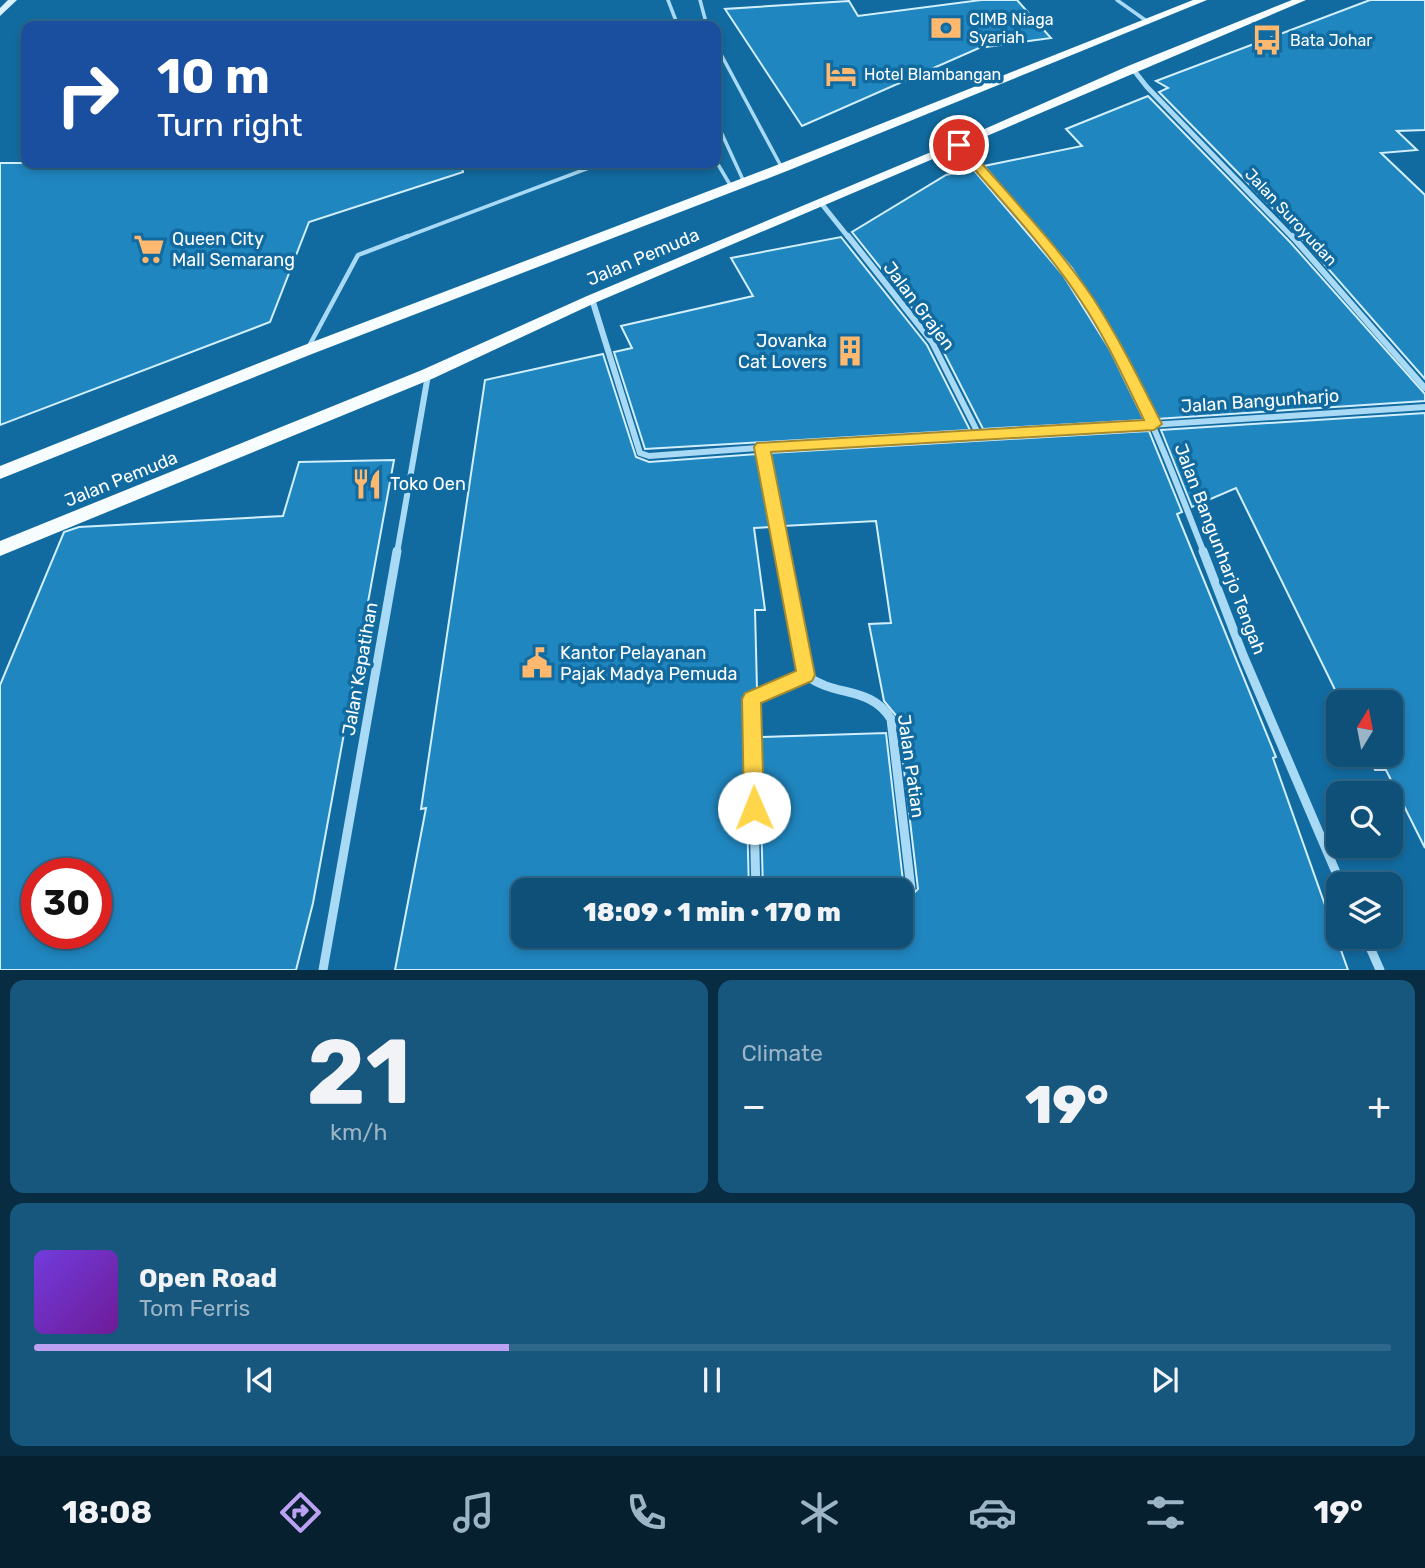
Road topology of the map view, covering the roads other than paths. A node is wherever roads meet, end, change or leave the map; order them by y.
1 (668, 0) edge
2 (700, 0) edge
3 (1117, 0) edge
4 (1202, 0) edge
5 (1301, 0) edge
6 (8, 2) edge
7 (0, 13) edge
8 (676, 21) edge
9 (706, 21) edge
10 (1148, 22) junction
11 (721, 54) edge
12 (1132, 68) junction
13 (721, 136) edge
14 (959, 145) junction
15 (721, 166) edge
16 (589, 168) edge
17 (782, 168) junction
18 (738, 185) junction
19 (821, 202) junction
20 (592, 299) junction
21 (307, 350) junction
22 (428, 374) junction
23 (1425, 388) edge
24 (1425, 407) edge
25 (1154, 424) junction
26 (979, 435) junction
27 (762, 447) junction
28 (0, 473) edge
29 (0, 549) edge
30 (806, 675) junction
31 (1336, 872) edge
32 (755, 878) edge
33 (910, 878) edge
34 (1371, 949) edge
35 (323, 970) edge
36 (1380, 970) edge

1 - 8 lane
2 - 9 lane
3 - 10 lane
4 - 10 main road, Jalan Pemuda
5 - 12 main road, Jalan Pemuda
6 - 7 main road
10 - 17 main road, Jalan Pemuda
11 - 17 lane
12 - 14 main road, Jalan Pemuda
12 - 23 street, Jalan Suroyudan
13 - 18 lane
14 - 19 main road, Jalan Pemuda
14 - 25 street, Jalan Bangunharjo Tengah
15 - 18 lane
16 - 21 lane
17 - 18 main road, Jalan Pemuda
18 - 21 main road, Jalan Pemuda
19 - 20 main road, Jalan Pemuda
19 - 26 street, Jalan Grajen
20 - 22 main road, Jalan Pemuda
20 - 27 street
21 - 28 main road, Jalan Pemuda
22 - 29 main road, Jalan Pemuda
22 - 35 street, Jalan Kepatihan
24 - 25 street, Jalan Bangunharjo
25 - 26 street, Jalan Bangunharjo
25 - 31 street, Jalan Bangunharjo Tengah
26 - 27 street, Jalan Bangunharjo
27 - 30 street
30 - 32 street
30 - 33 street, Jalan Patian
34 - 36 street

